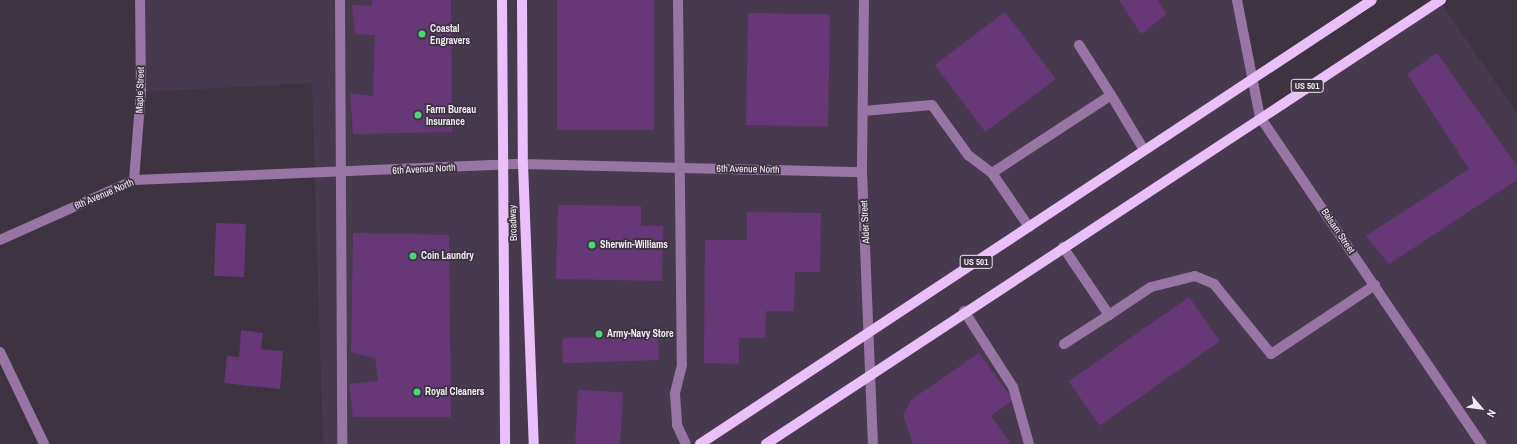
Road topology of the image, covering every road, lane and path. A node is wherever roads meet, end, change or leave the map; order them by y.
1 (140, 0) edge
2 (340, 0) edge
3 (502, 0) edge
4 (522, 0) edge
5 (678, 0) edge
6 (864, 0) edge
7 (1237, 0) edge
8 (1372, 0) edge
9 (1441, 0) edge
10 (1079, 45) dead end
11 (1252, 79) junction
12 (1111, 95) junction
13 (863, 111) junction
14 (1260, 117) junction
15 (1144, 150) junction
16 (523, 164) junction
17 (502, 165) junction
18 (680, 168) junction
19 (862, 172) junction
20 (340, 173) junction
21 (992, 173) junction
22 (134, 180) junction
23 (1029, 227) junction
24 (0, 240) edge
25 (1063, 247) junction
26 (1375, 285) junction
27 (964, 311) junction
28 (1108, 315) junction
29 (870, 332) junction
30 (1064, 344) dead end
31 (0, 352) edge
32 (871, 373) junction
33 (44, 444) edge
34 (342, 444) edge
35 (505, 444) edge
36 (534, 444) edge
37 (686, 444) edge
38 (700, 444) edge
39 (766, 444) edge
40 (873, 444) edge
41 (1029, 444) edge
42 (1481, 444) edge

1 - 22 street, Maple Street
2 - 20 street
3 - 17 main road, Broadway
4 - 16 main road, Broadway
5 - 18 street
6 - 13 street, Alder Street
7 - 11 street, Balsam Street
8 - 11 main road, US 501
9 - 14 main road, US 501
10 - 12 street
11 - 14 street, Balsam Street
11 - 15 main road, US 501
12 - 15 street
12 - 21 street
13 - 19 street, Alder Street
13 - 21 street
14 - 25 main road, US 501
14 - 26 street, Balsam Street
15 - 23 main road, US 501
16 - 17 street, 6th Avenue North
16 - 18 street, 6th Avenue North
16 - 36 main road, Broadway
17 - 20 street, 6th Avenue North
17 - 35 main road, Broadway
18 - 19 street, 6th Avenue North
18 - 37 street
19 - 29 street, Alder Street
20 - 22 street, 6th Avenue North
20 - 34 street
21 - 23 street
22 - 24 street, 6th Avenue North
23 - 29 main road, US 501
25 - 27 main road, US 501
25 - 28 street
26 - 28 street
26 - 42 street, Balsam Street
27 - 32 main road, US 501
27 - 41 street
28 - 30 street
29 - 32 street, Alder Street
29 - 38 main road, US 501
31 - 33 street
32 - 39 main road, US 501
32 - 40 street, Alder Street

